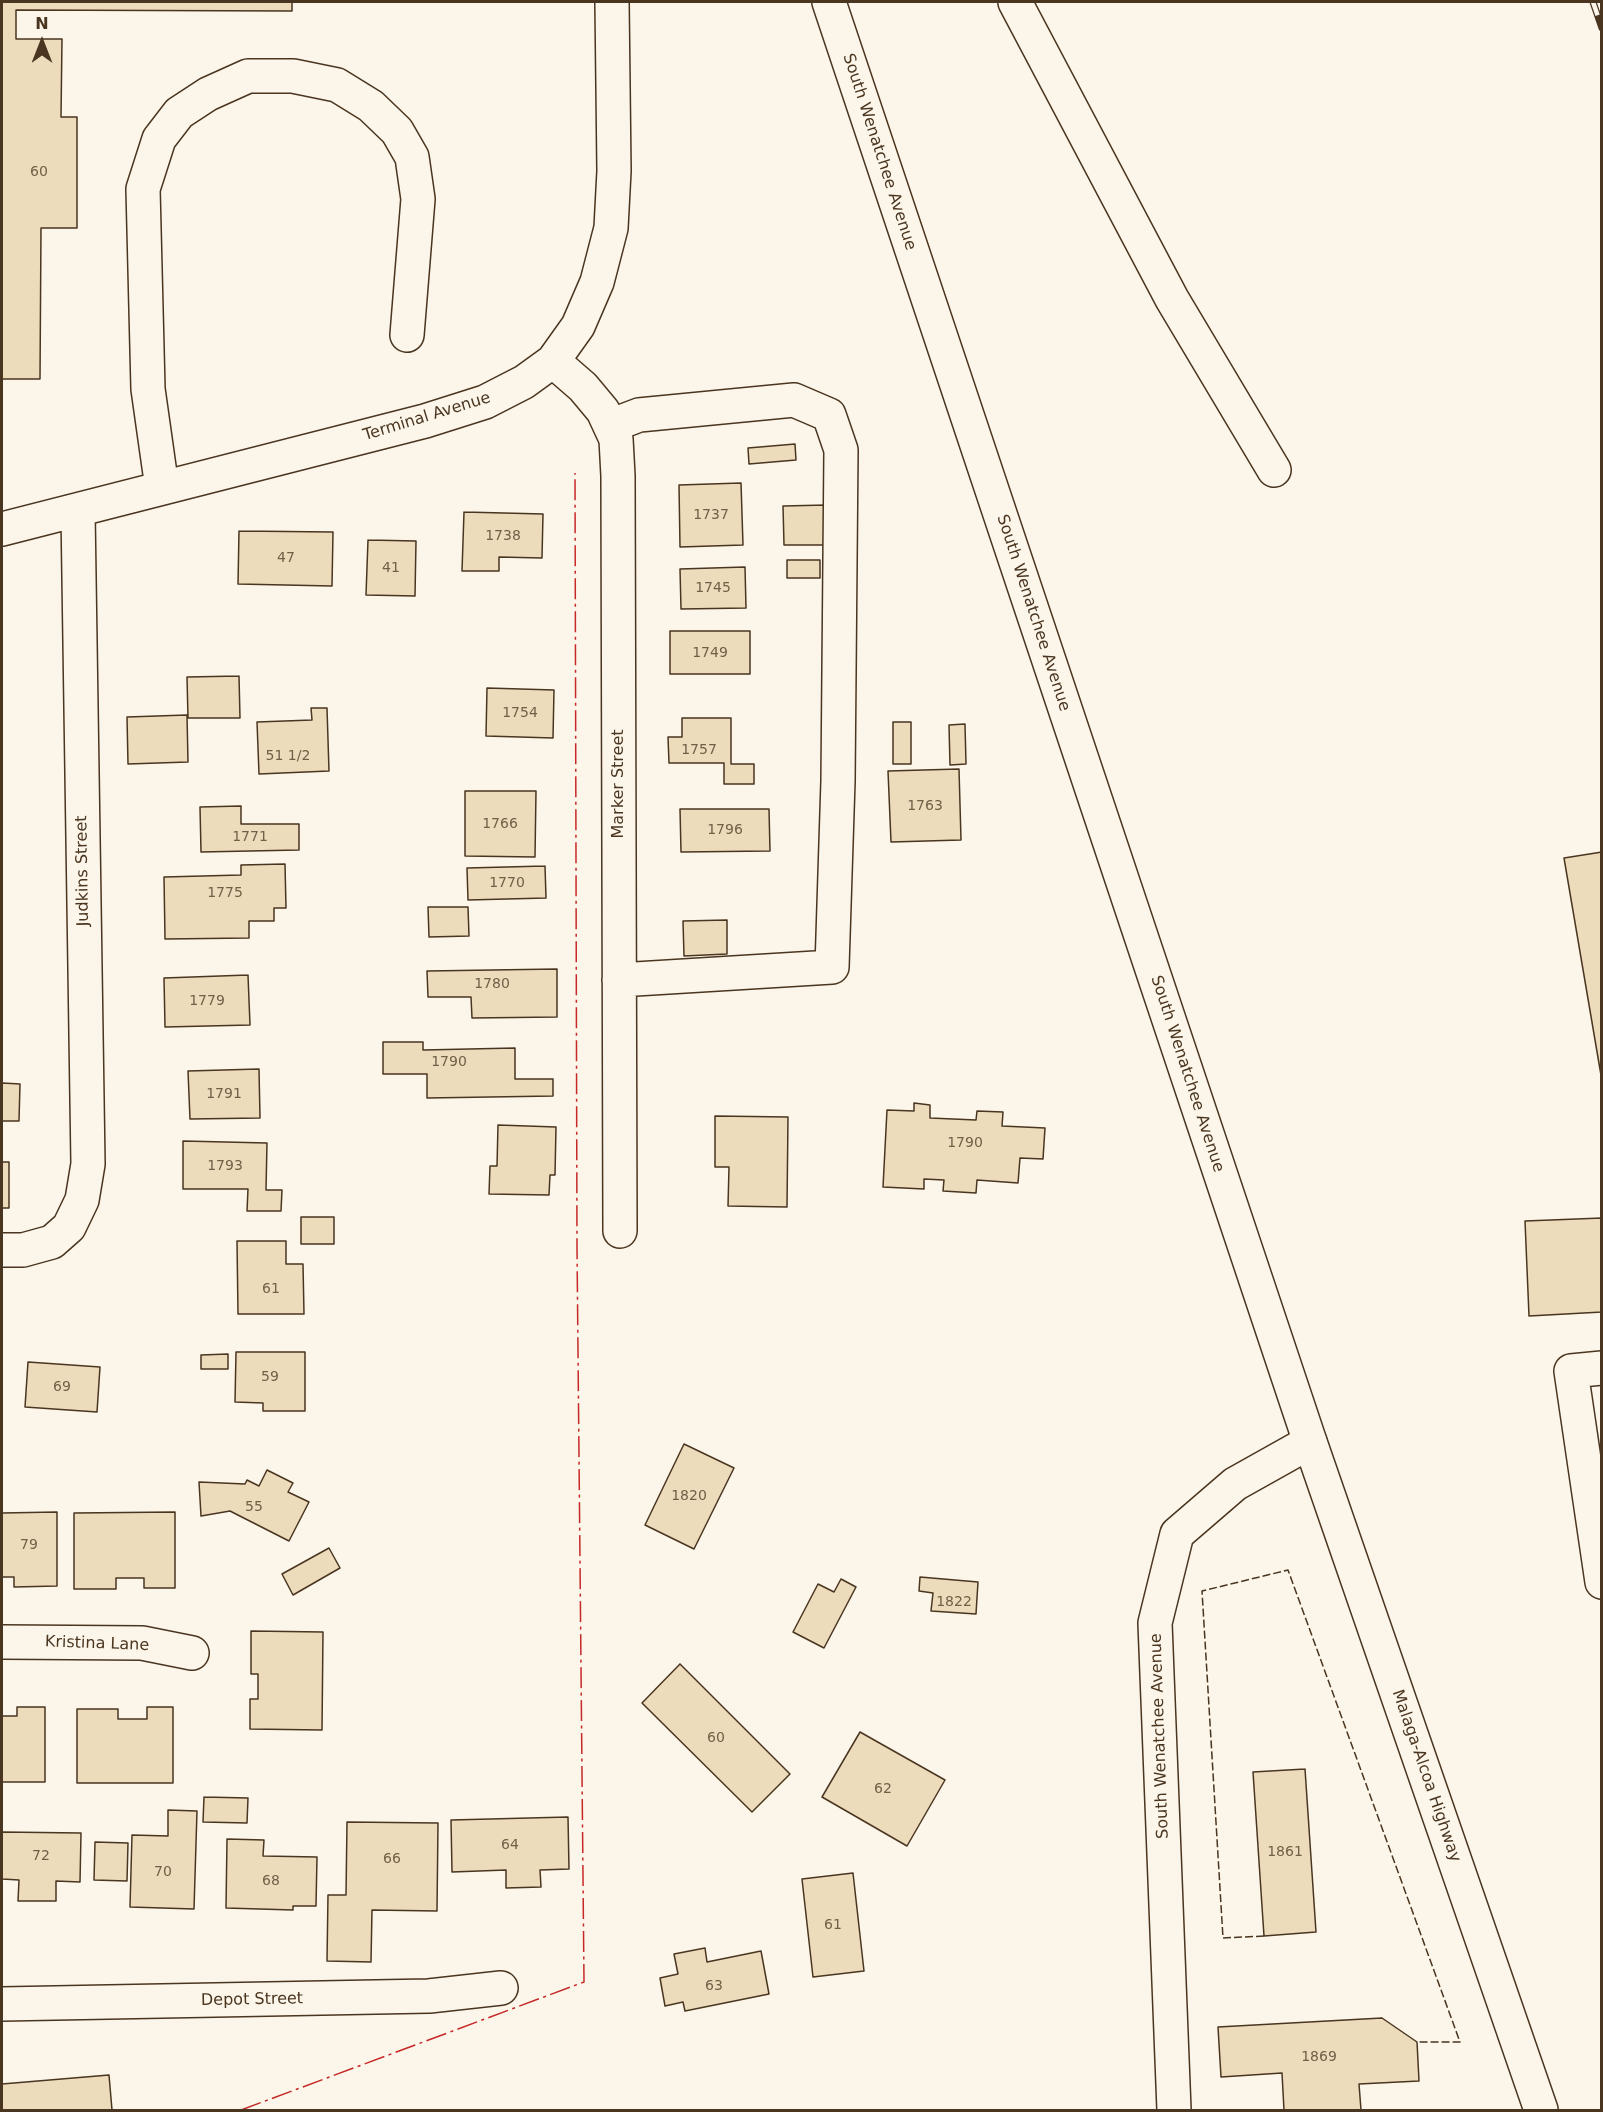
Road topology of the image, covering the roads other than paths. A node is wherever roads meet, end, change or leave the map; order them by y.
1 (612, 2) edge
2 (829, 2) edge
3 (1015, 2) edge
4 (407, 335) dead end
5 (552, 361) junction
6 (610, 426) junction
7 (1274, 470) dead end
8 (162, 488) junction
9 (78, 512) junction
10 (2, 529) edge
11 (619, 980) junction
12 (620, 1231) dead end
13 (2, 1250) edge
14 (1602, 1368) edge
15 (1310, 1442) junction
16 (1602, 1582) edge
17 (2, 1642) edge
18 (192, 1653) dead end
19 (501, 1988) dead end
20 (2, 2004) edge
21 (1174, 2110) edge
22 (1541, 2110) edge

1 - 5 street, Terminal Avenue
2 - 15 street, South Wenatchee Avenue
3 - 7 street
4 - 8 street
5 - 6 street, Marker Street
5 - 8 street, Terminal Avenue
6 - 11 street, Marker Street
6 - 11 street
8 - 9 street, Terminal Avenue
9 - 10 street, Terminal Avenue
9 - 13 street, Judkins Street
11 - 12 street, Marker Street
14 - 16 street
15 - 21 street, South Wenatchee Avenue
15 - 22 street, Malaga-Alcoa Highway
17 - 18 street, Kristina Lane
19 - 20 street, Depot Street

